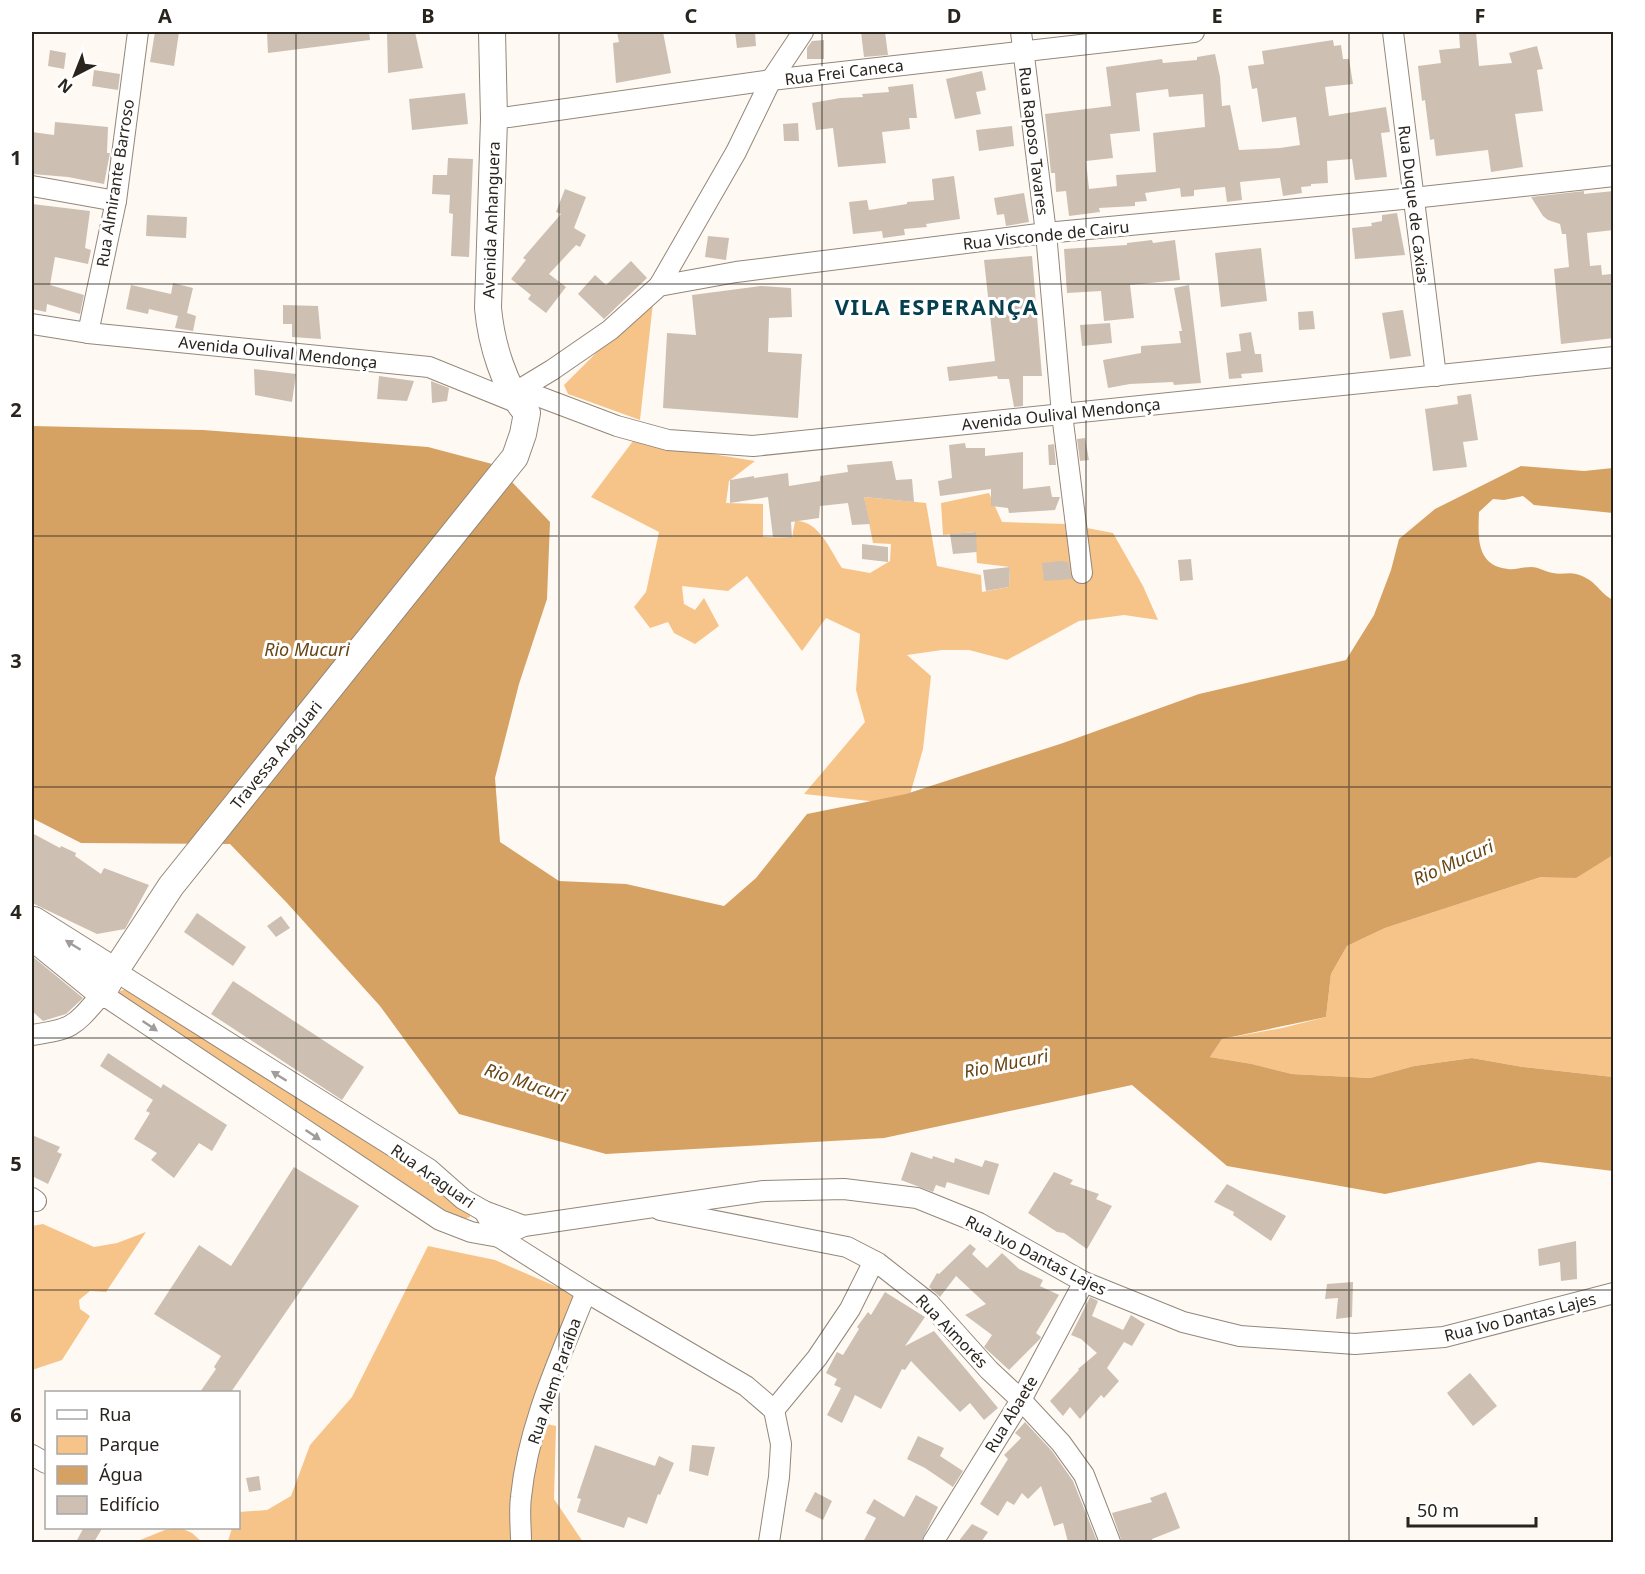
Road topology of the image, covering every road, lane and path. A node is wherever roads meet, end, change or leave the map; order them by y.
1 (138, 32) edge
2 (492, 32) edge
3 (803, 32) edge
4 (1194, 32) edge
5 (1393, 32) edge
6 (1022, 41) edge
7 (771, 80) junction
8 (494, 119) junction
9 (1614, 176) edge
10 (32, 186) edge
11 (1413, 198) junction
12 (116, 201) junction
13 (1046, 234) junction
14 (659, 286) junction
15 (32, 324) edge
16 (88, 333) junction
17 (1614, 357) edge
18 (1436, 376) junction
19 (516, 398) junction
20 (1062, 414) junction
21 (1082, 573) dead end
22 (32, 919) edge
23 (32, 937) edge
24 (115, 971) junction
25 (102, 994) junction
26 (32, 1035) edge
27 (647, 1207) junction
28 (484, 1211) junction
29 (524, 1226) junction
30 (499, 1238) junction
31 (874, 1261) junction
32 (1084, 1282) junction
33 (586, 1292) junction
34 (1614, 1293) edge
35 (1021, 1400) junction
36 (774, 1410) junction
37 (521, 1542) edge
38 (768, 1542) edge
39 (933, 1542) edge
40 (1110, 1542) edge

1 - 12 street, Rua Almirante Barroso
2 - 8 street, Avenida Anhanguera
3 - 7 street
4 - 6 street, Rua Frei Caneca
5 - 11 street, Rua Duque de Caxias
6 - 7 street, Rua Frei Caneca
6 - 13 street, Rua Raposo Tavares
7 - 8 street, Rua Frei Caneca
7 - 14 street
8 - 19 street, Avenida Anhanguera
9 - 11 street, Rua Visconde de Cairu
10 - 12 street
11 - 13 street, Rua Visconde de Cairu
11 - 18 street, Rua Duque de Caxias
12 - 16 street, Rua Almirante Barroso
13 - 14 street, Rua Visconde de Cairu
13 - 20 street, Rua Raposo Tavares
14 - 19 street
15 - 16 street, Avenida Oulival Mendonça
16 - 19 street, Avenida Oulival Mendonça
17 - 18 street, Avenida Oulival Mendonça
18 - 20 street, Avenida Oulival Mendonça
19 - 20 street, Avenida Oulival Mendonça
19 - 24 street, Travessa Araguari
20 - 21 street, Rua Raposo Tavares
24 -> 22 street, Rua Araguari
23 - 25 street, Rua Araguari
24 - 25 street, Travessa Araguari
28 -> 24 street, Rua Araguari
25 - 26 street, Travessa Araguari
25 -> 30 street, Rua Araguari
27 - 29 street, Rua Ivo Dantas Lajes
27 - 31 street, Rua Aimorés
27 - 32 street, Rua Ivo Dantas Lajes
28 - 29 street, Rua Araguari
28 - 30 street
29 - 30 street
30 - 33 street
31 - 35 street, Rua Aimorés
31 - 36 street
32 - 34 street, Rua Ivo Dantas Lajes
32 - 35 street, Rua Abaete
33 - 36 street
33 - 37 street, Rua Alem Paraíba
35 - 39 street, Rua Abaete
35 - 40 street, Rua Aimorés
36 - 38 street

